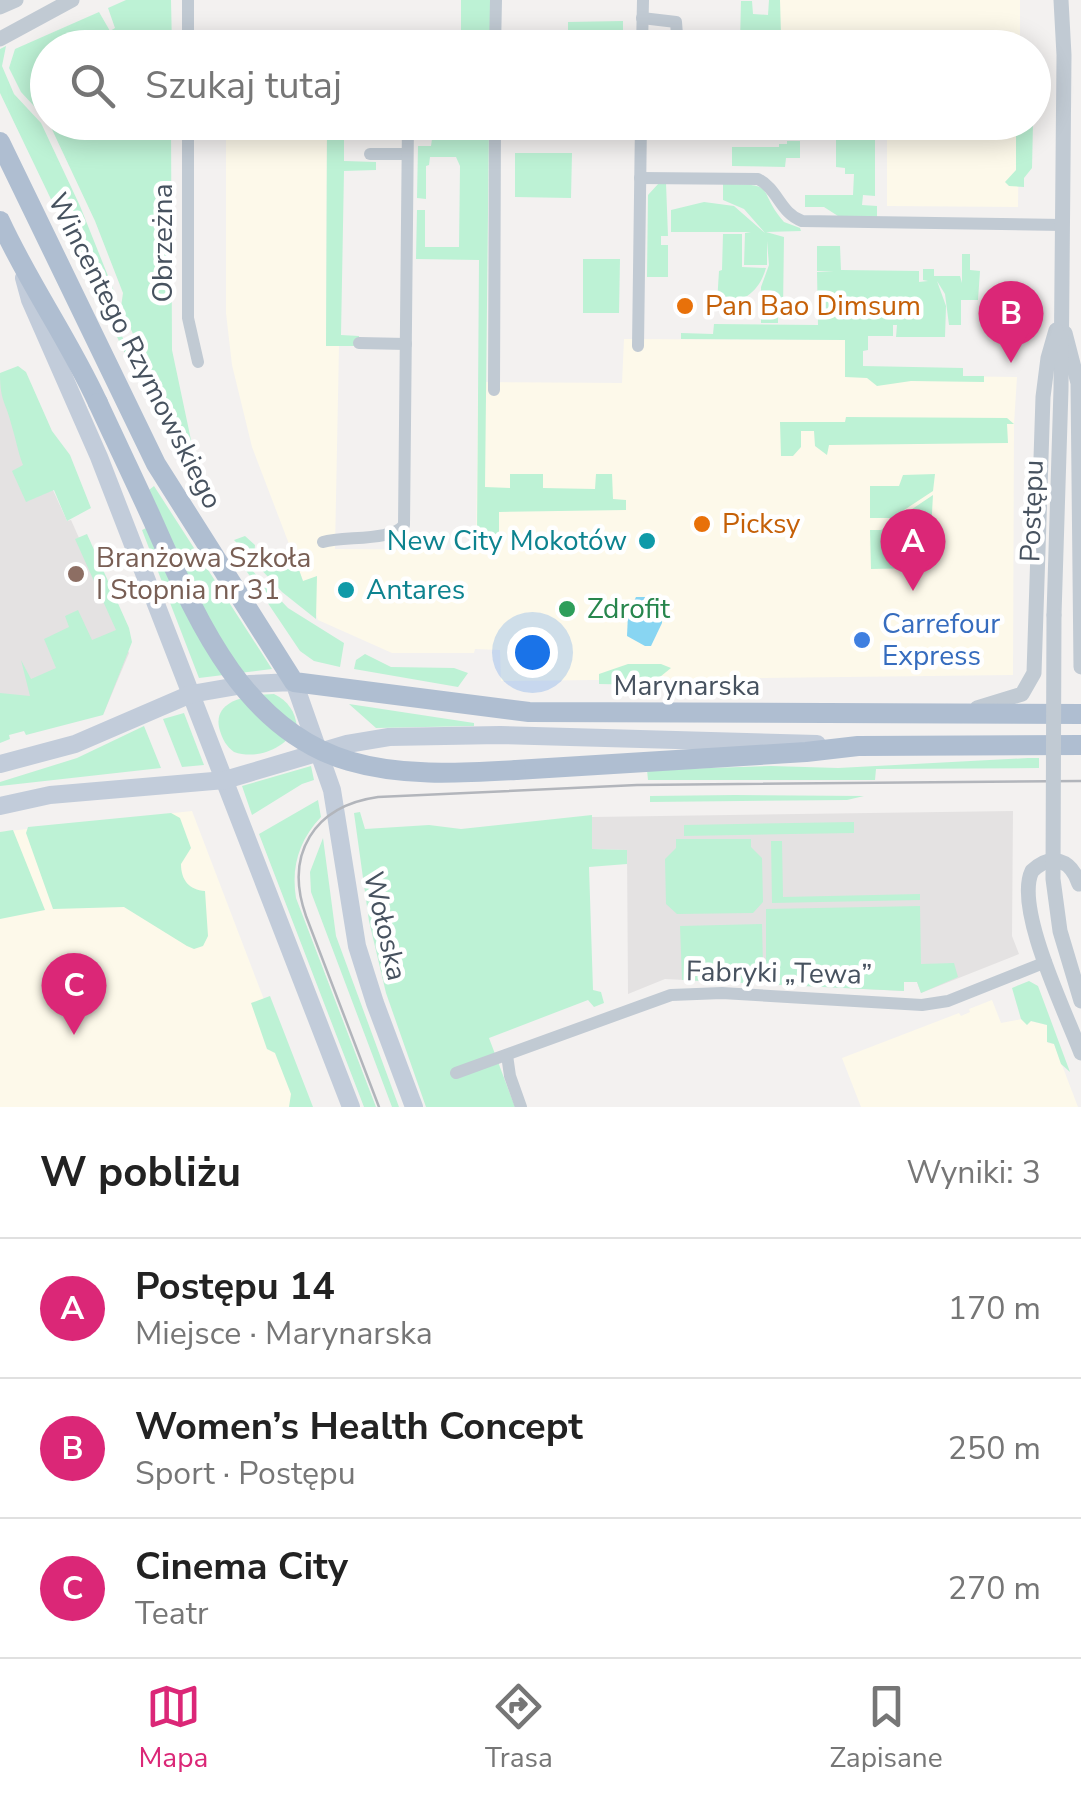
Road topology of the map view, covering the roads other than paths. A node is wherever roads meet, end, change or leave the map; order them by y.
1 (16, 0) edge
2 (72, 0) edge
3 (188, 0) edge
4 (496, 0) edge
5 (643, 0) edge
6 (1065, 0) edge
7 (0, 7) edge
8 (642, 18) junction
9 (188, 30) edge
10 (495, 30) edge
11 (642, 30) edge
12 (677, 30) edge
13 (2, 37) edge
14 (188, 140) edge
15 (408, 140) edge
16 (495, 140) edge
17 (641, 140) edge
18 (0, 142) edge
19 (370, 154) dead end
20 (408, 154) junction
21 (640, 178) junction
22 (0, 221) edge
23 (1062, 224) junction
24 (19, 263) junction
25 (1060, 317) junction
26 (359, 343) dead end
27 (406, 344) junction
28 (638, 346) dead end
29 (198, 362) dead end
30 (494, 390) dead end
31 (323, 542) dead end
32 (1081, 667) edge
33 (294, 682) junction
34 (191, 694) junction
35 (954, 714) junction
36 (1081, 714) edge
37 (1081, 745) edge
38 (858, 746) junction
39 (322, 752) junction
40 (0, 764) edge
41 (224, 780) junction
42 (0, 806) edge
43 (1080, 879) edge
44 (1081, 903) edge
45 (1046, 962) junction
46 (1081, 1001) edge
47 (1081, 1054) edge
48 (507, 1055) junction
49 (456, 1074) dead end
50 (351, 1107) edge
51 (414, 1107) edge
52 (522, 1107) edge

1 - 7 street
2 - 13 street
3 - 9 street
4 - 10 street
5 - 8 street
6 - 23 street, Postępu
8 - 11 street
8 - 12 street
14 - 29 street, Obrzeżna
15 - 20 street
16 - 30 street
17 - 21 street
18 - 33 main road, Wincentego Rzymowskiego
19 - 20 street
20 - 27 street
21 - 23 street
21 - 28 street
22 - 24 main road
23 - 25 street, Postępu
24 - 34 main road
24 - 38 main road, Marynarska, bridge
25 - 32 street
25 - 35 street
25 - 46 street, Postępu, bridge
26 - 27 street
27 - 31 street
33 - 34 main road
33 - 35 main road, Marynarska
33 - 39 main road, Wołoska
34 - 40 main road
34 - 41 main road
35 - 36 main road, Marynarska
37 - 38 main road, Marynarska
38 - 39 main road, Marynarska
39 - 41 main road, Marynarska
39 - 51 main road, Wołoska
41 - 42 main road, Marynarska
41 - 50 main road
43 - 44 street
43 - 45 street
45 - 47 street
45 - 48 street, Fabryki „Tewa”
48 - 49 street, Fabryki „Tewa”
48 - 52 street

